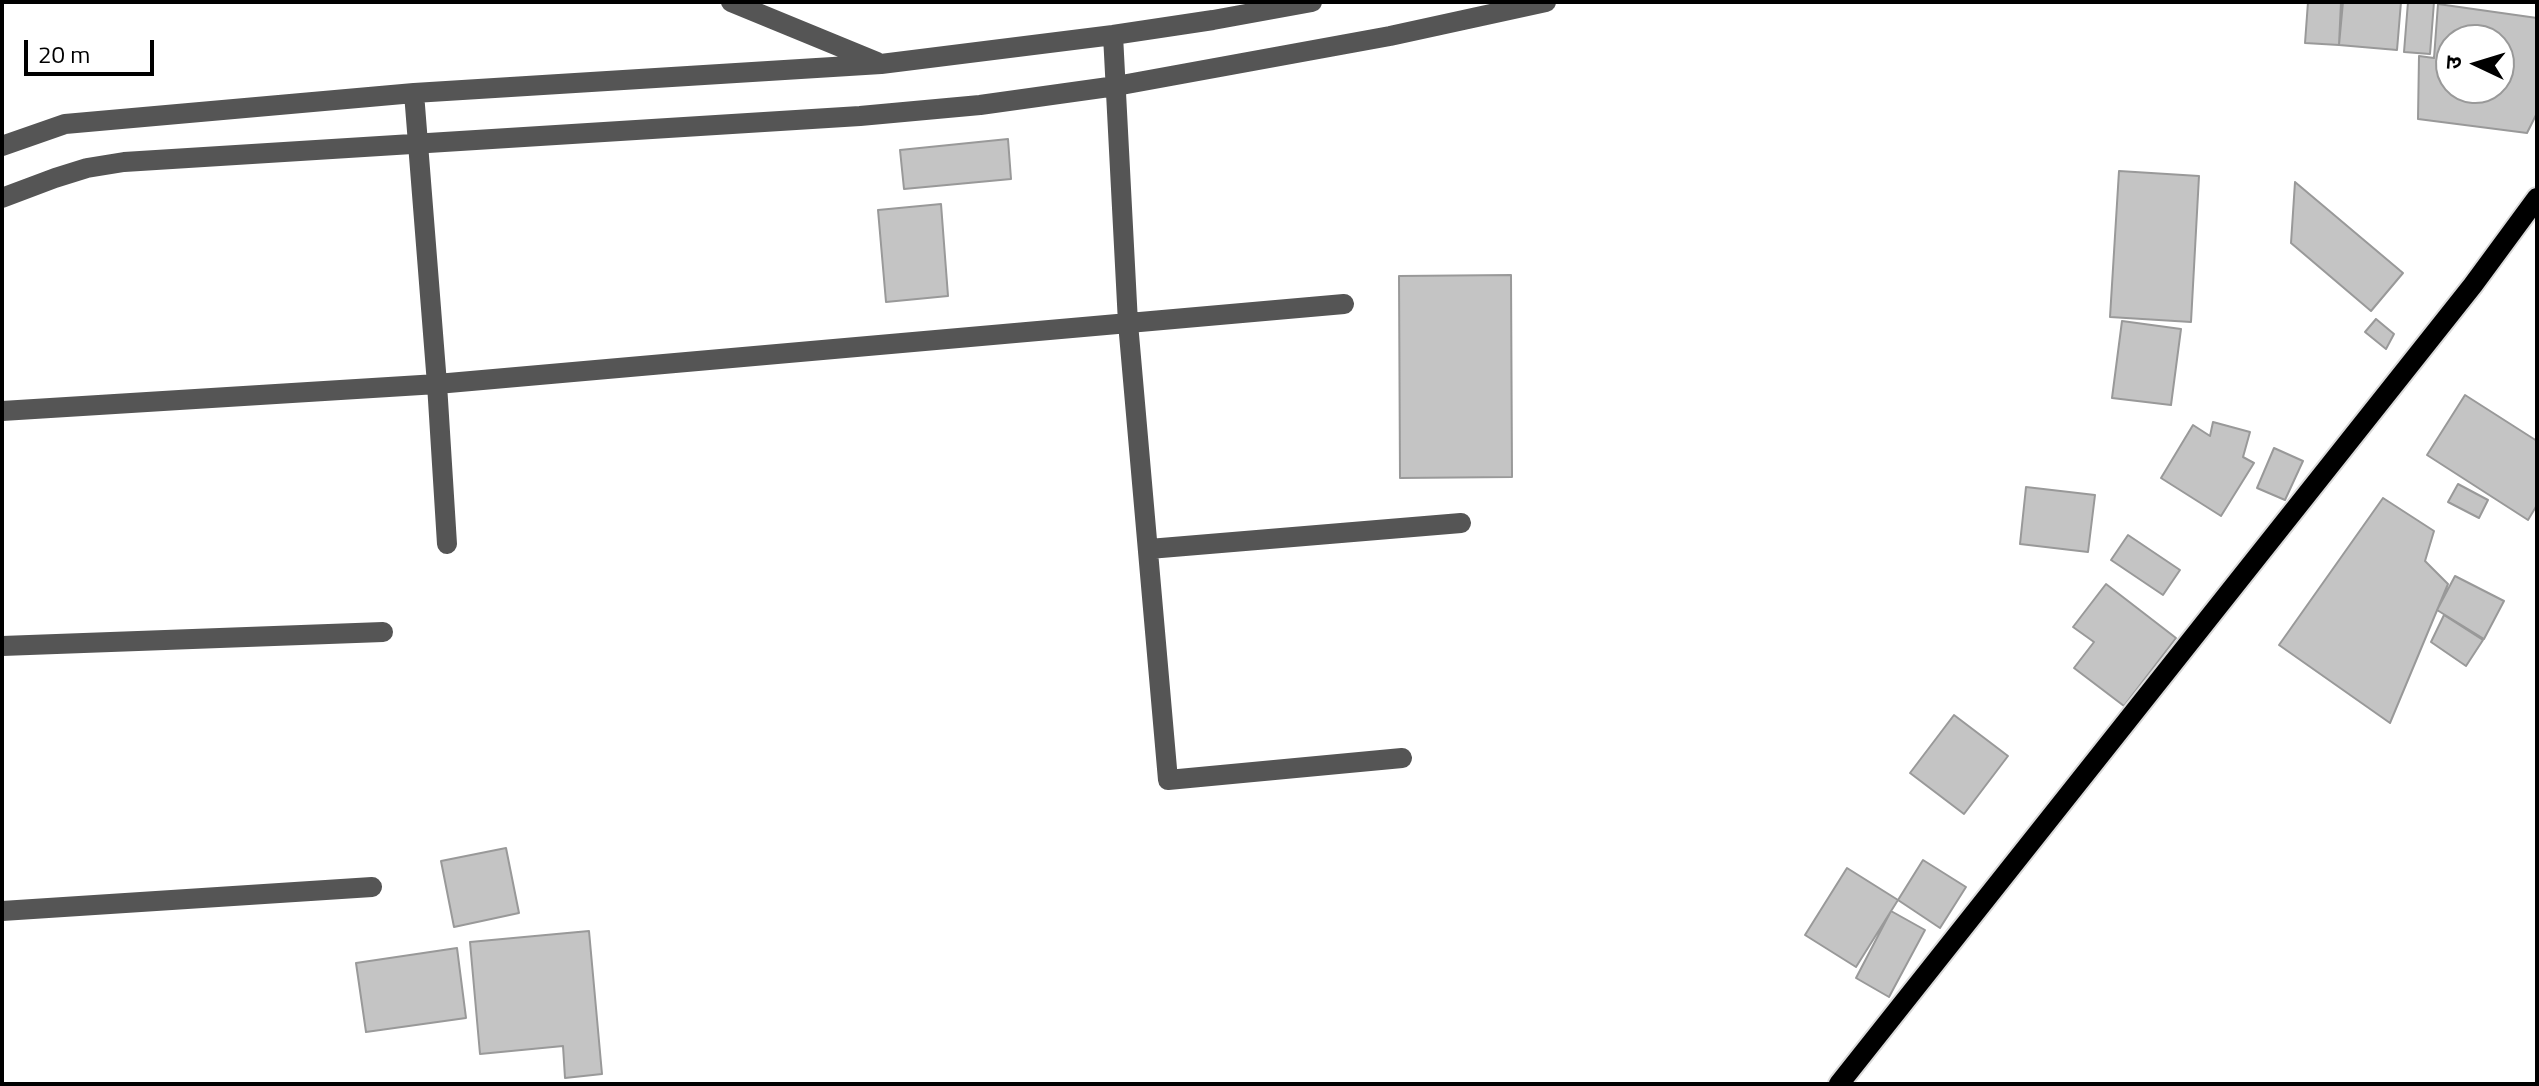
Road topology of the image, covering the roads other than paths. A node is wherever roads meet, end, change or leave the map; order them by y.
1 (731, 2) edge
2 (1312, 2) edge
3 (1546, 2) edge
4 (1216, 11) edge
5 (1113, 35) junction
6 (881, 64) junction
7 (1116, 86) junction
8 (414, 93) junction
9 (418, 144) junction
10 (2, 146) edge
11 (2, 198) edge
12 (2537, 198) edge
13 (1344, 304) dead end
14 (1128, 323) junction
15 (437, 384) junction
16 (2, 411) edge
17 (1461, 523) dead end
18 (447, 544) dead end
19 (1149, 549) junction
20 (383, 632) dead end
21 (2, 646) edge
22 (1402, 758) dead end
23 (372, 887) dead end
24 (2, 911) edge
25 (1839, 1084) edge

1 - 6 street
2 - 4 street
3 - 7 street
4 - 5 street
5 - 6 street
5 - 7 street
6 - 8 street
7 - 9 street
7 - 14 street
8 - 9 street
8 - 10 street
9 - 11 street
9 - 15 street
12 - 25 main road
13 - 14 street
14 - 15 street
14 - 19 street
15 - 16 street
15 - 18 street
17 - 19 street
19 - 22 street
20 - 21 street
23 - 24 street

